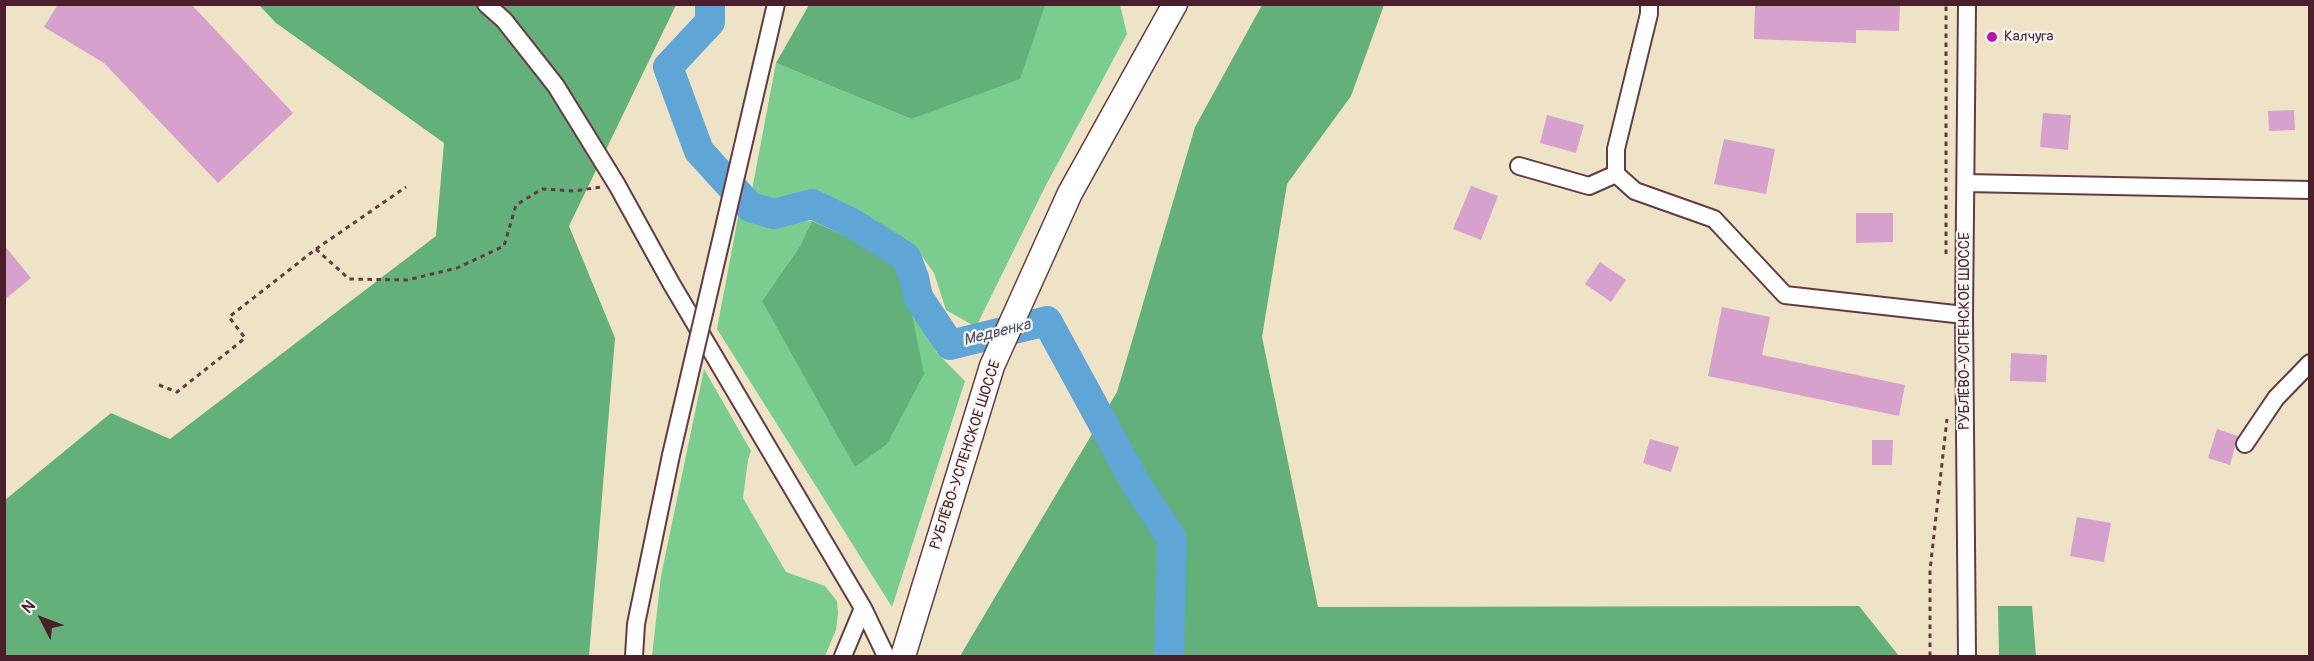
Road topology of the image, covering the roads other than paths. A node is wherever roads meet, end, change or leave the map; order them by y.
1 (486, 4) edge
2 (776, 4) edge
3 (1175, 4) edge
4 (1649, 4) edge
5 (1967, 4) edge
6 (1519, 166) dead end
7 (1616, 174) junction
8 (1966, 183) junction
9 (2310, 190) edge
10 (1964, 315) junction
11 (2310, 363) edge
12 (2245, 444) dead end
13 (863, 608) junction
14 (634, 657) edge
15 (843, 657) edge
16 (886, 657) edge
17 (903, 657) edge
18 (1967, 657) edge

1 - 13 street
2 - 14 street, bridge
3 - 17 main road, РУБЛЁВО-УСПЕНСКОЕ ШОССЕ
4 - 7 street
5 - 8 street, РУБЛЁВО-УСПЕНСКОЕ ШОССЕ
6 - 7 street
7 - 10 street
8 - 9 street
8 - 10 street, РУБЛЁВО-УСПЕНСКОЕ ШОССЕ
10 - 18 street, РУБЛЁВО-УСПЕНСКОЕ ШОССЕ
11 - 12 street
13 - 15 street
13 - 16 street

